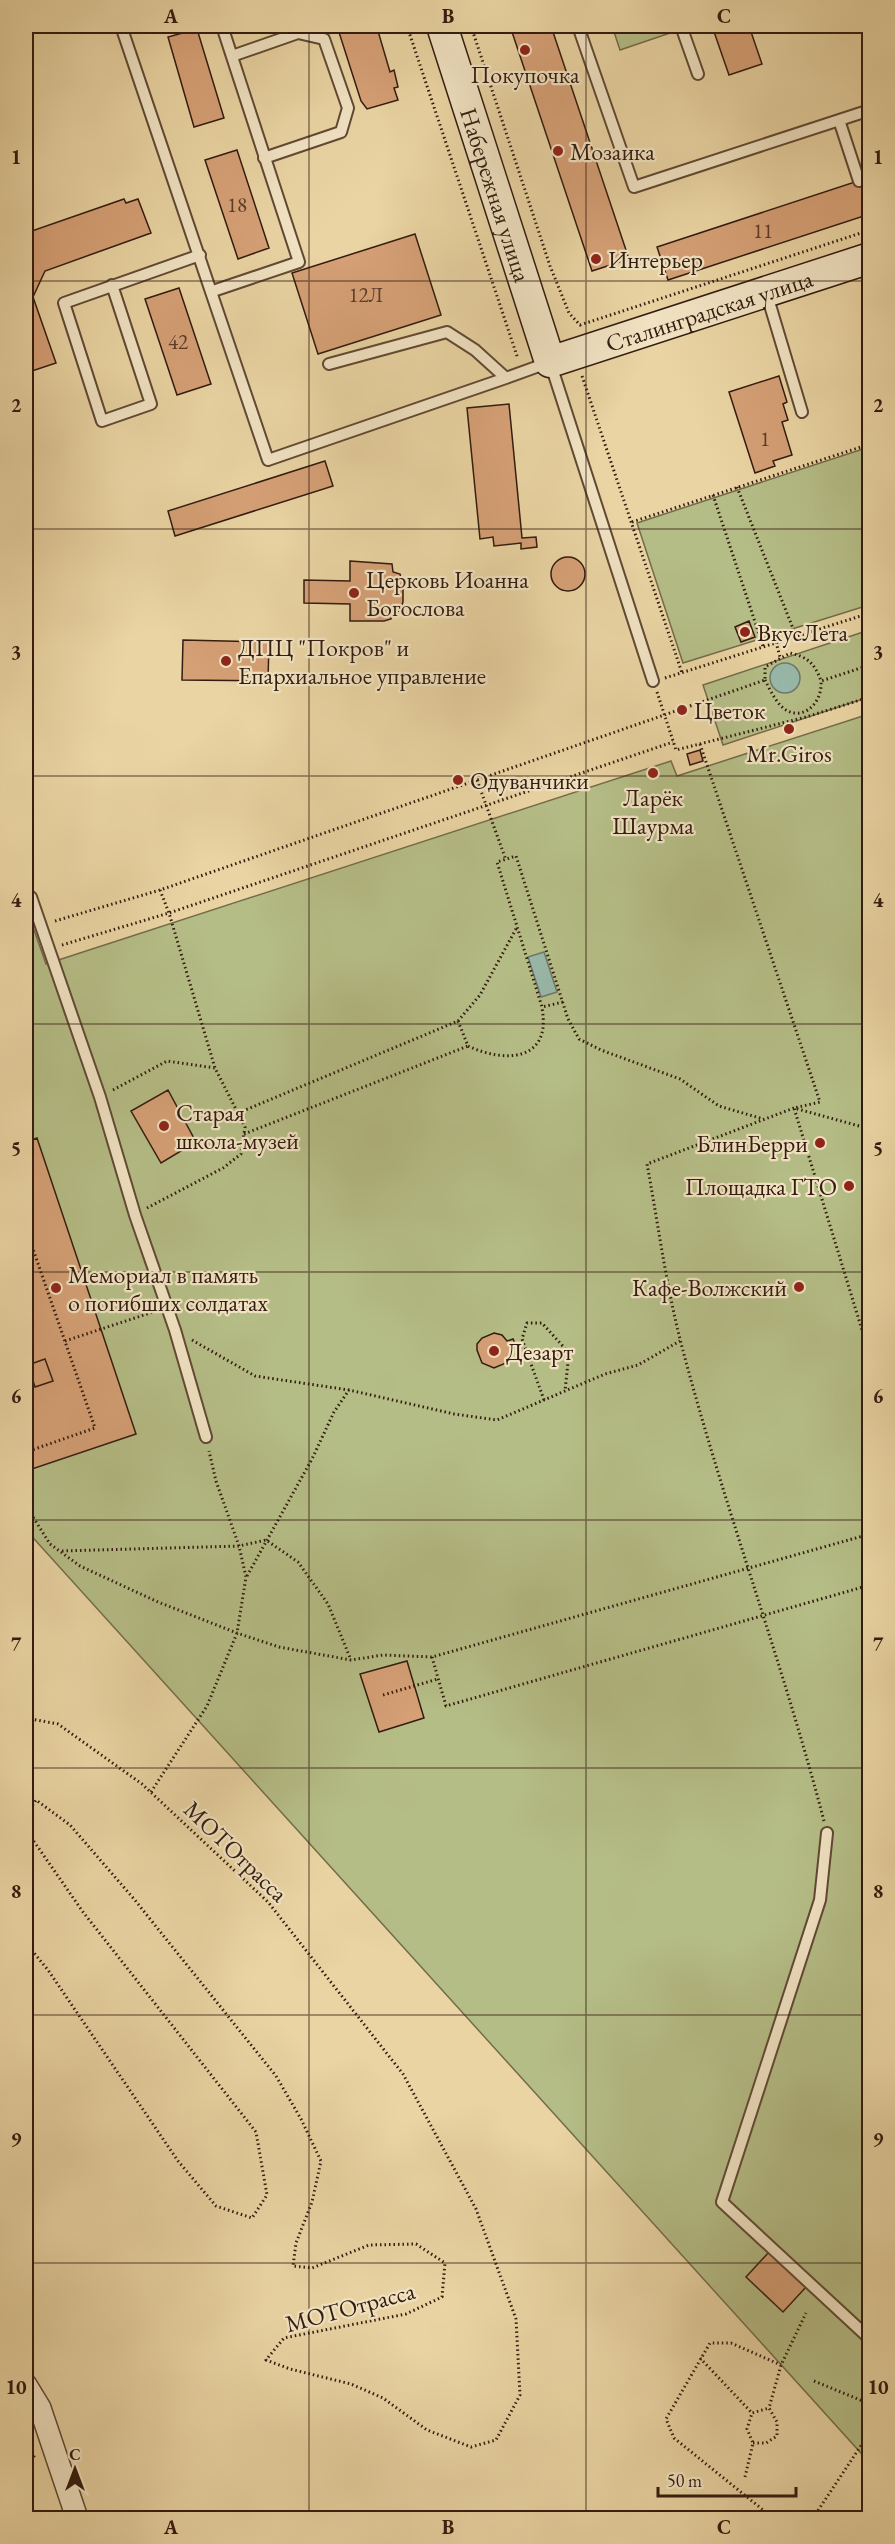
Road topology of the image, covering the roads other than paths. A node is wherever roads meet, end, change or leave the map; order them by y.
1 (121, 26) edge
2 (222, 26) edge
3 (442, 26) edge
4 (578, 26) edge
5 (681, 26) edge
6 (232, 56) junction
7 (698, 74) dead end
8 (870, 110) edge
9 (839, 120) junction
10 (264, 158) junction
11 (859, 181) dead end
12 (200, 255) junction
13 (870, 258) edge
14 (112, 285) junction
15 (213, 291) junction
16 (765, 291) junction
17 (549, 363) junction
18 (329, 364) dead end
19 (506, 378) junction
20 (802, 412) dead end
21 (653, 681) road end
22 (32, 897) dead end
23 (206, 1437) road end
24 (827, 1833) road end
25 (870, 2339) edge
26 (26, 2385) edge
27 (77, 2518) edge

1 - 12 lane
2 - 6 lane
3 - 17 street, Набережная улица
4 - 9 lane
5 - 7 lane
6 - 10 lane
6 - 10 lane
8 - 9 lane
9 - 11 lane
10 - 15 lane
12 - 14 lane
12 - 15 lane
13 - 16 street, Сталинградская улица
14 - 14 lane
15 - 19 lane
16 - 17 street, Сталинградская улица
16 - 20 lane
17 - 19 lane
17 - 21 lane
18 - 19 lane
22 - 23 lane
24 - 25 lane
26 - 27 street

